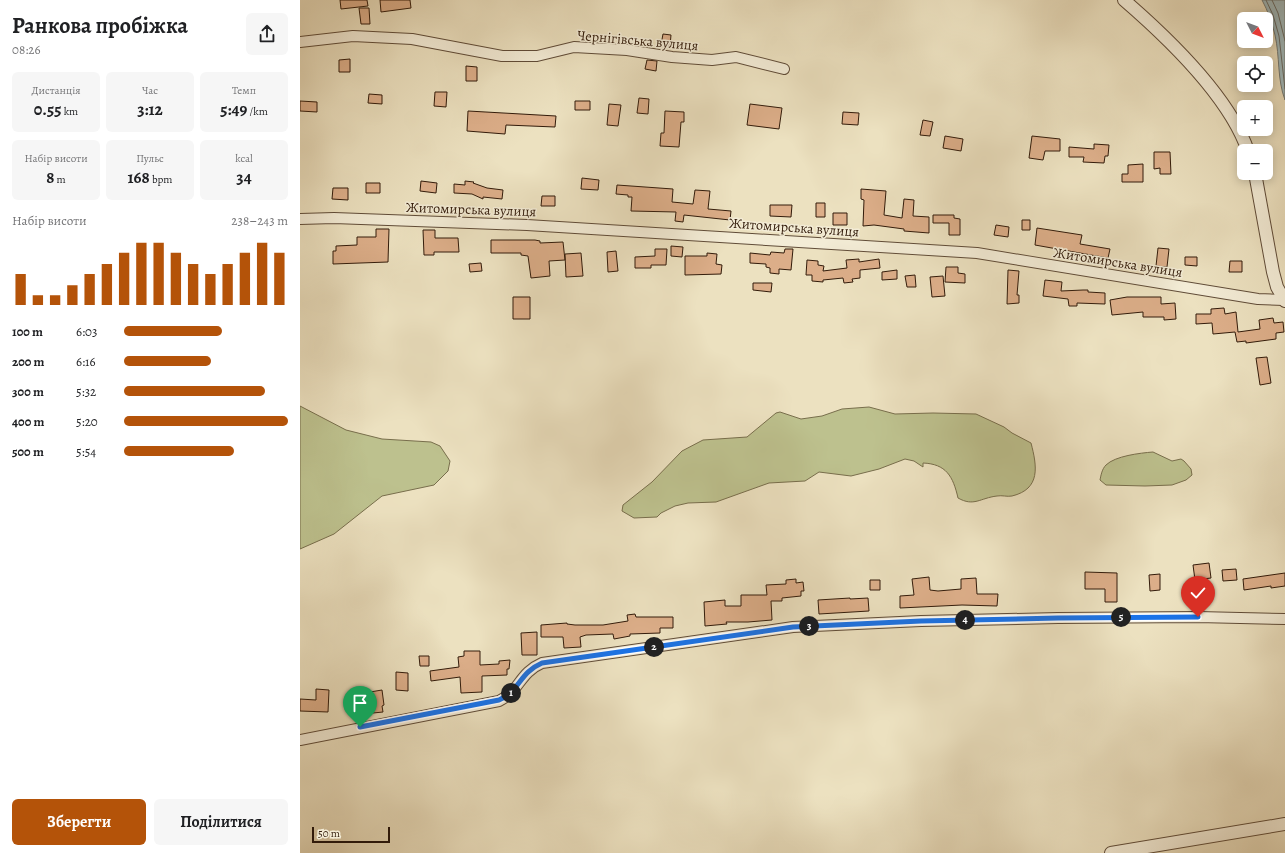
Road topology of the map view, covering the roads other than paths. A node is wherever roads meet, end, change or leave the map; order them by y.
1 (1124, 0) edge
2 (300, 42) edge
3 (784, 69) dead end
4 (1245, 144) edge
5 (1256, 180) edge
6 (300, 219) edge
7 (1284, 300) edge
8 (1285, 619) edge
9 (300, 740) edge
10 (1285, 824) edge
11 (1111, 853) edge

1 - 4 street
2 - 3 street, Чернігівська вулиця
5 - 7 street
6 - 7 street, Житомирська вулиця
8 - 9 street
10 - 11 street

